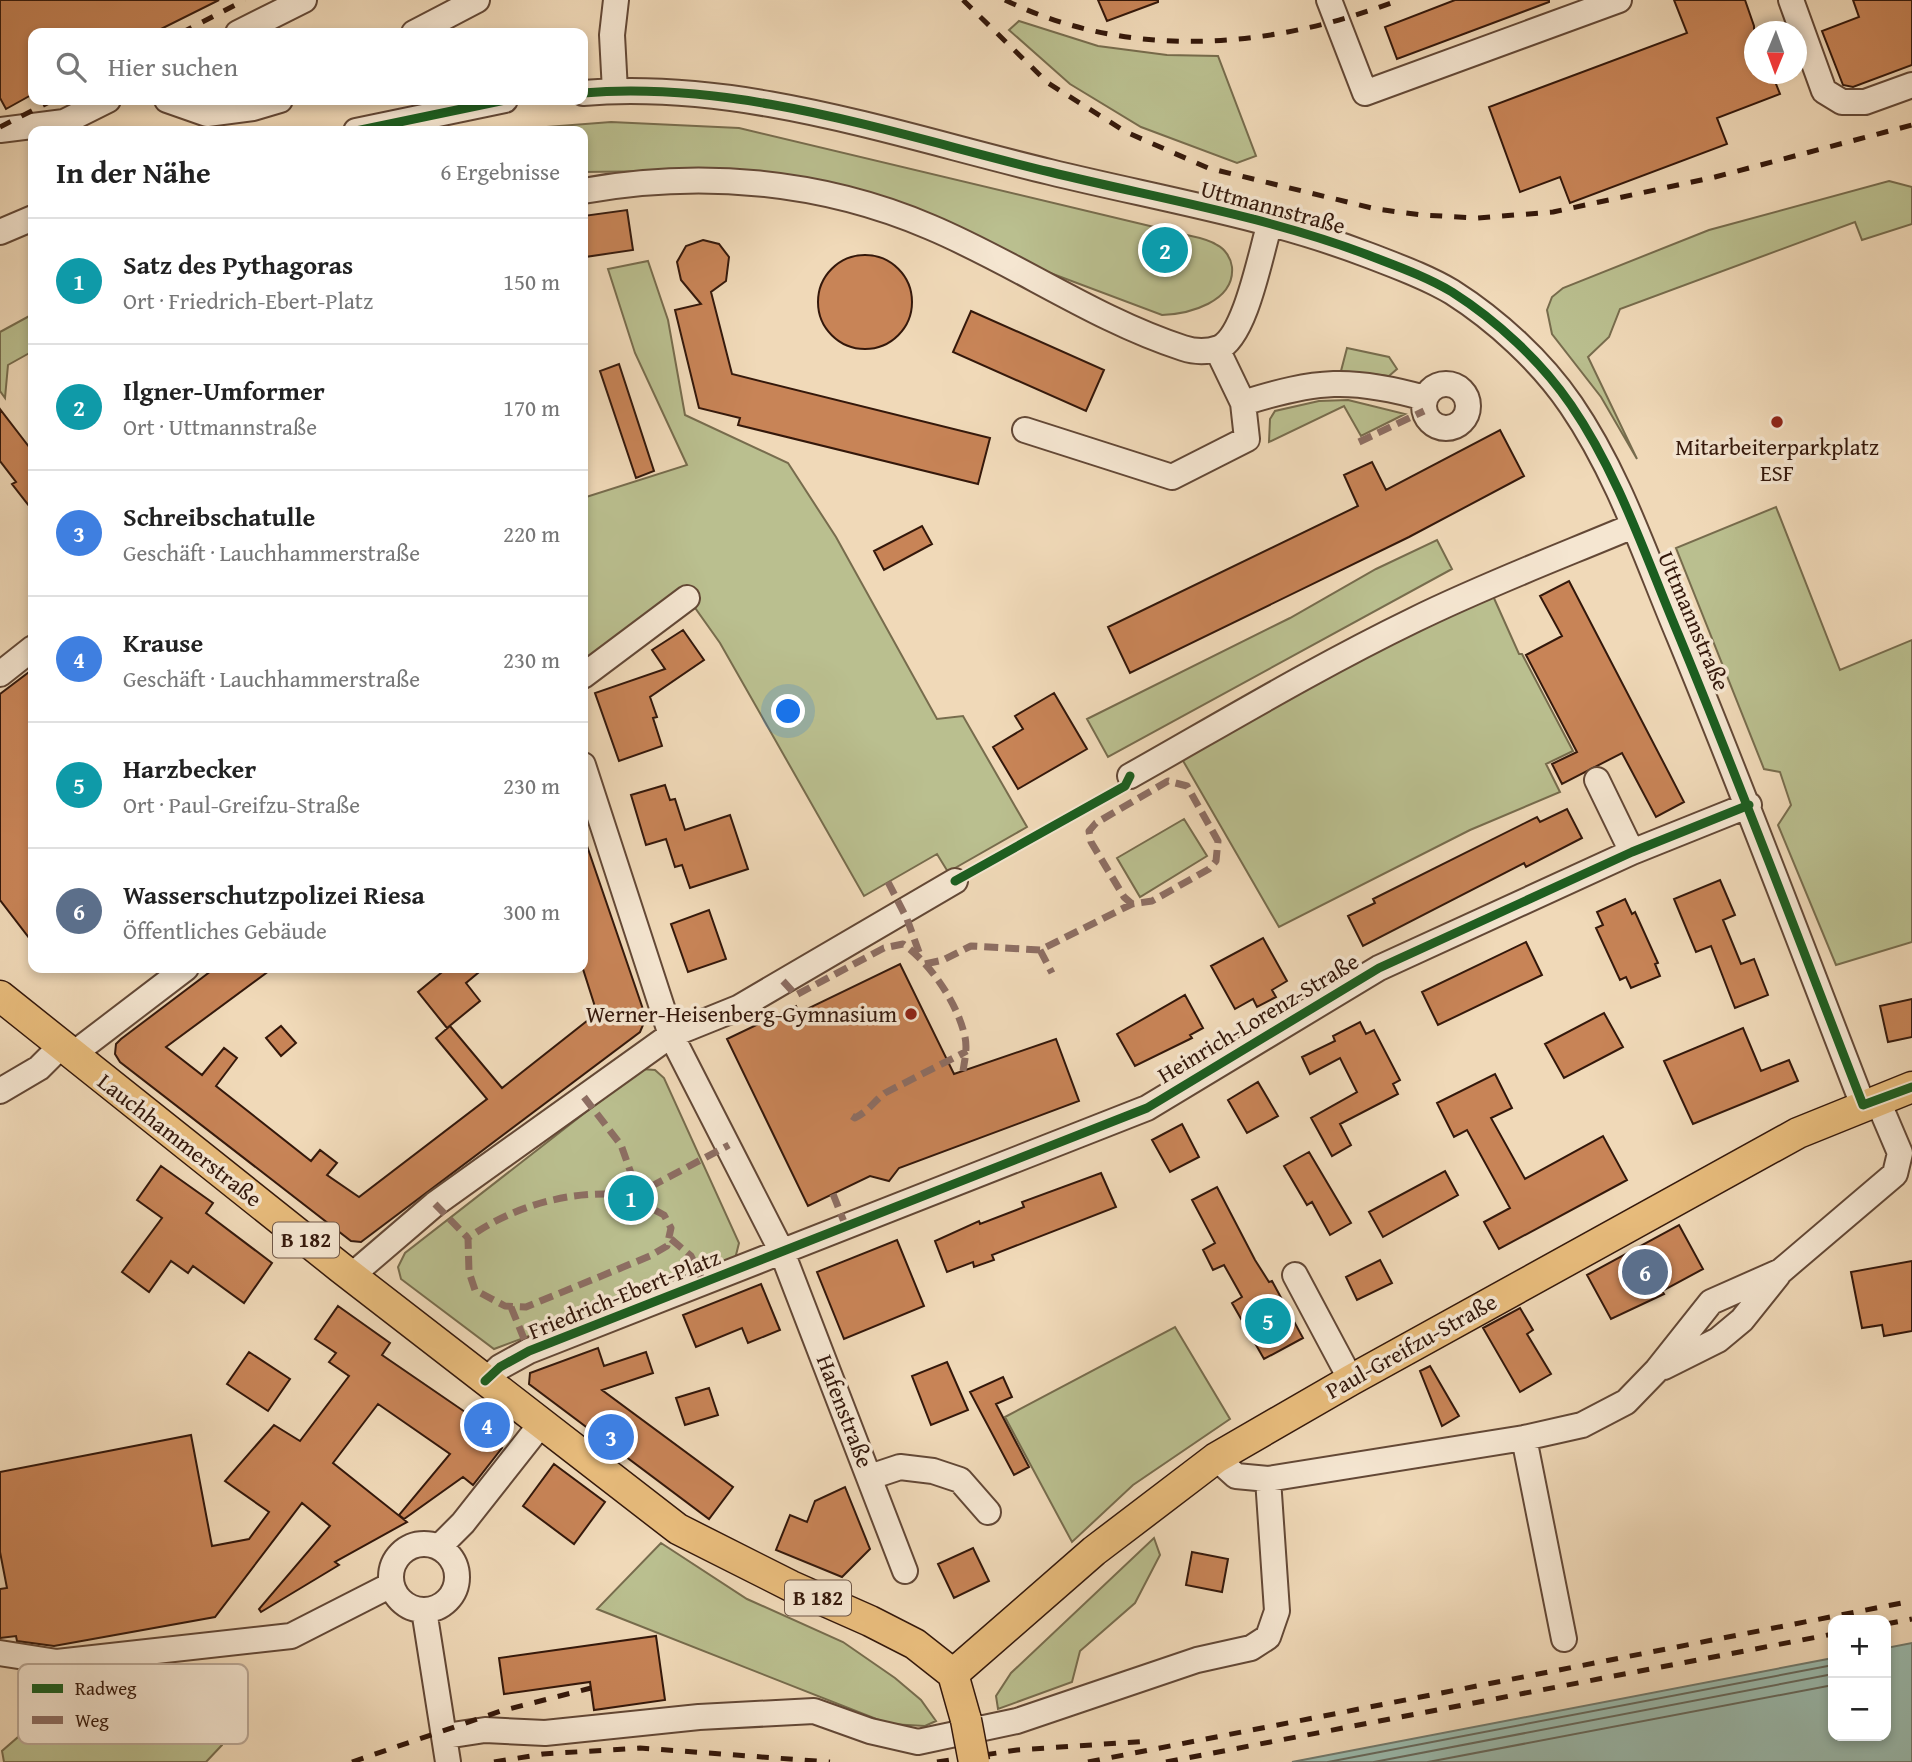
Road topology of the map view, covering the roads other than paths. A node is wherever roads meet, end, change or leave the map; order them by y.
1 (304, 0) edge
2 (477, 0) edge
3 (616, 0) edge
4 (1329, 0) edge
5 (1619, 0) edge
6 (1791, 0) edge
7 (249, 28) edge
8 (424, 28) edge
9 (1912, 85) edge
10 (615, 91) junction
11 (588, 93) edge
12 (98, 105) edge
13 (181, 105) edge
14 (263, 105) edge
15 (481, 105) edge
16 (28, 126) edge
17 (32, 126) edge
18 (380, 126) edge
19 (0, 130) edge
20 (588, 190) edge
21 (28, 220) edge
22 (1270, 223) junction
23 (0, 232) edge
24 (1217, 349) junction
25 (1425, 398) dead end
26 (1243, 402) junction
27 (1025, 430) dead end
28 (1633, 526) junction
29 (687, 598) dead end
30 (28, 652) edge
31 (588, 672) edge
32 (0, 674) edge
33 (1130, 776) dead end
34 (588, 780) edge
35 (1597, 780) dead end
36 (1749, 805) junction
37 (1632, 852) junction
38 (955, 881) dead end
39 (179, 973) edge
40 (0, 996) edge
41 (671, 1035) junction
42 (66, 1051) junction
43 (1912, 1087) edge
44 (0, 1091) edge
45 (1870, 1102) junction
46 (1906, 1151) edge
47 (782, 1252) junction
48 (1295, 1275) dead end
49 (351, 1276) junction
50 (1351, 1380) junction
51 (485, 1381) junction
52 (541, 1424) junction
53 (1524, 1438) junction
54 (1216, 1458) junction
55 (870, 1477) junction
56 (1268, 1479) junction
57 (988, 1512) dead end
58 (439, 1546) junction
59 (905, 1571) dead end
60 (391, 1585) junction
61 (424, 1610) junction
62 (1564, 1639) dead end
63 (0, 1653) edge
64 (953, 1675) junction
65 (446, 1736) junction
66 (448, 1762) edge
67 (974, 1762) edge

1 - 7 street
2 - 8 street
3 - 10 street
4 - 5 street
6 - 9 street
10 - 11 street, Uttmannstraße
10 - 22 street, Uttmannstraße
12 - 17 street
13 - 14 street
15 - 18 street
16 - 19 street
20 - 24 street
21 - 23 street
22 - 24 street, Uttmannstraße
22 - 28 street, Uttmannstraße
24 - 26 street
25 - 26 street
26 - 27 street
28 - 33 street
28 - 36 street, Uttmannstraße
29 - 31 street
30 - 32 street
34 - 41 street
35 - 37 street
36 - 37 street, Heinrich-Lorenz-Straße
36 - 45 street, Uttmannstraße
37 - 47 street, Heinrich-Lorenz-Straße
38 - 41 street
39 - 42 street
40 - 42 main road, Lauchhammerstraße / B 182
41 - 47 street
41 - 49 street
42 - 44 street
42 - 49 main road, Lauchhammerstraße / B 182
43 - 45 main road, Paul-Greifzu-Straße
45 - 46 street, Uttmannstraße
45 - 50 main road, Paul-Greifzu-Straße
46 - 53 street
47 - 51 street, Friedrich-Ebert-Platz
47 - 55 street, Hafenstraße
48 - 50 street
49 - 51 main road, Lauchhammerstraße / B 182
50 - 54 main road, Paul-Greifzu-Straße
51 - 52 main road, Lauchhammerstraße / B 182
52 - 58 street
52 - 64 main road, Lauchhammerstraße / B 182
53 - 56 street
53 - 62 street
54 - 56 street
54 - 64 main road, Paul-Greifzu-Straße
55 - 57 street
55 - 59 street, Hafenstraße
56 - 65 street
58 - 60 street
58 - 61 street
60 - 61 street
60 - 63 street
61 - 65 street
64 - 67 main road, bridge
65 - 66 street

